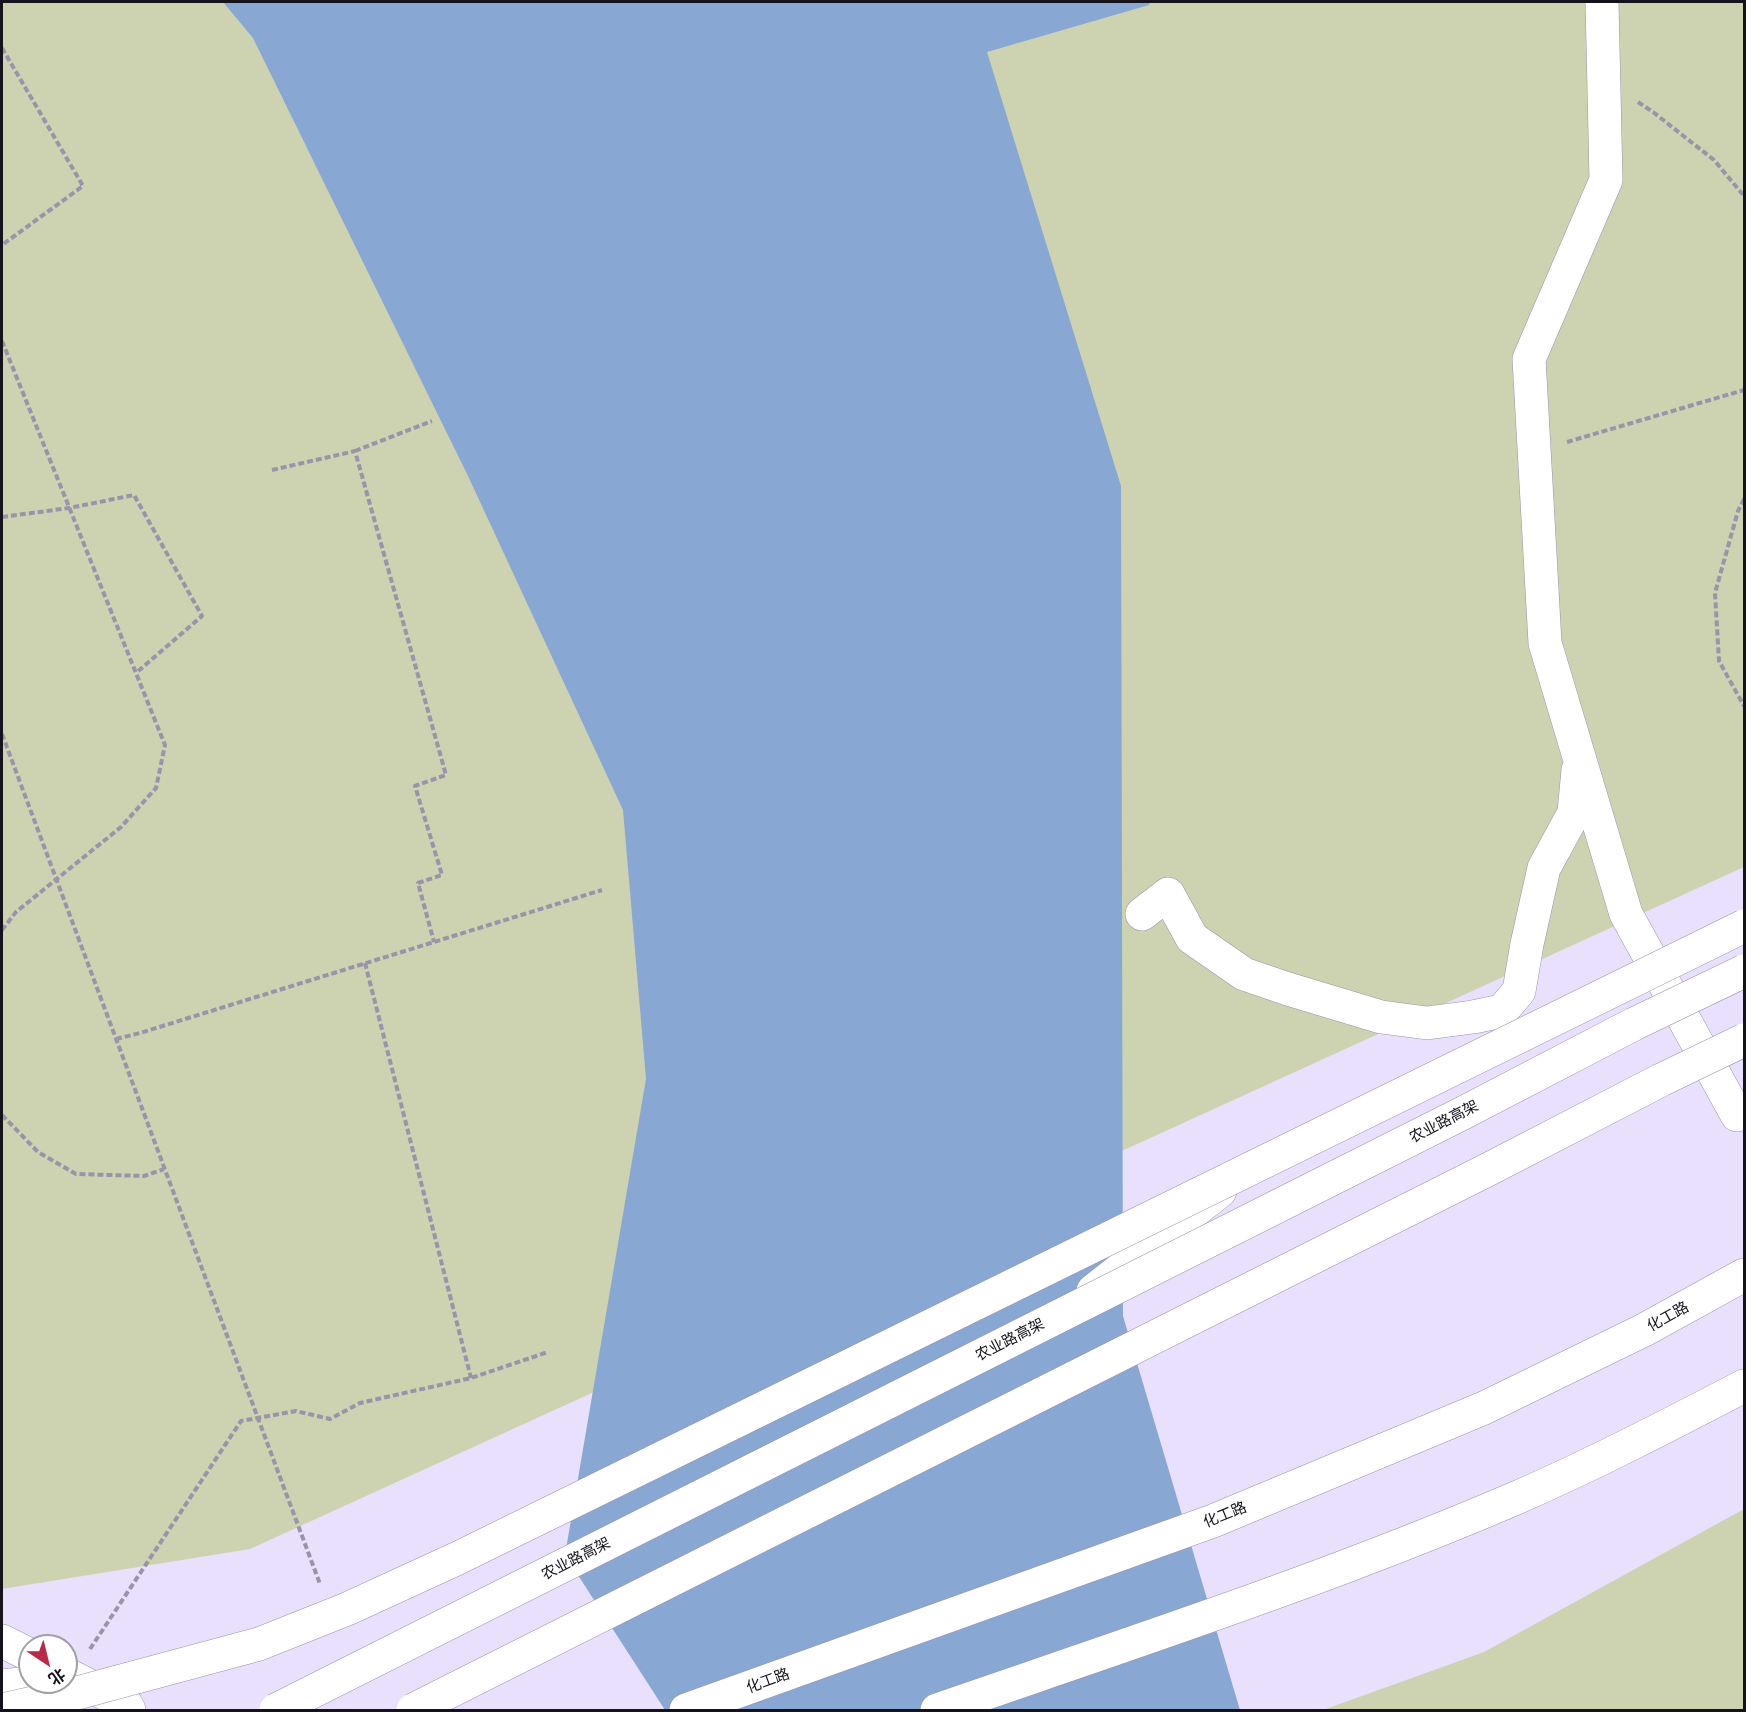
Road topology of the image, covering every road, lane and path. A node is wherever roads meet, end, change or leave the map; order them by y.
1 (1602, 2) edge
2 (2, 48) edge
3 (1604, 81) junction
4 (1744, 196) edge
5 (2, 245) edge
6 (2, 341) edge
7 (1744, 390) edge
8 (432, 421) dead end
9 (355, 451) junction
10 (1534, 452) junction
11 (272, 470) dead end
12 (1744, 500) edge
13 (69, 508) junction
14 (2, 517) edge
15 (136, 673) junction
16 (1744, 706) edge
17 (2, 734) edge
18 (1579, 757) junction
19 (56, 880) junction
20 (602, 890) dead end
21 (1142, 914) dead end
22 (1744, 926) edge
23 (2, 930) edge
24 (434, 942) junction
25 (364, 963) junction
26 (1744, 971) edge
27 (116, 1039) junction
28 (1744, 1040) edge
29 (1744, 1112) edge
30 (2, 1115) edge
31 (165, 1169) junction
32 (1245, 1172) junction
33 (1744, 1275) edge
34 (1065, 1312) junction
35 (548, 1352) dead end
36 (471, 1378) junction
37 (1744, 1386) edge
38 (258, 1418) junction
39 (321, 1585) dead end
40 (2, 1641) edge
41 (18, 1650) edge
42 (78, 1660) edge
43 (186, 1665) junction
44 (78, 1669) edge
45 (78, 1673) edge
46 (18, 1684) edge
47 (2, 1686) edge
48 (436, 1702) edge
49 (2, 1710) edge
50 (129, 1710) edge
51 (276, 1710) edge
52 (413, 1710) edge
53 (686, 1710) edge
54 (937, 1710) edge

1 - 3 main road
2 - 5 path
3 - 4 path
3 - 10 main road
6 - 13 path
7 - 10 path
8 - 9 path
9 - 11 path
9 - 24 path
10 - 18 main road
12 - 16 path
13 - 14 path
13 - 15 path
13 - 15 path
15 - 19 path
17 - 19 path
18 - 21 main road
18 - 29 main road
19 - 23 path
19 - 27 path
20 - 24 path
22 - 32 main road, bridge
24 - 25 path
25 - 27 path
25 - 36 path
26 - 34 main road, 农业路高架, bridge
27 - 31 path
28 - 48 main road, bridge
30 - 31 path
31 - 38 path
32 - 34 main road, bridge
32 - 43 main road, bridge
33 - 53 main road, 化工路
34 - 51 main road, 农业路高架, bridge
35 - 36 path
36 - 38 path
37 - 54 main road
38 - 39 path
38 - 42 path
40 - 41 main road
43 - 44 main road, bridge
43 - 49 main road, bridge
45 - 50 main road
46 - 47 main road
48 - 52 main road, bridge

